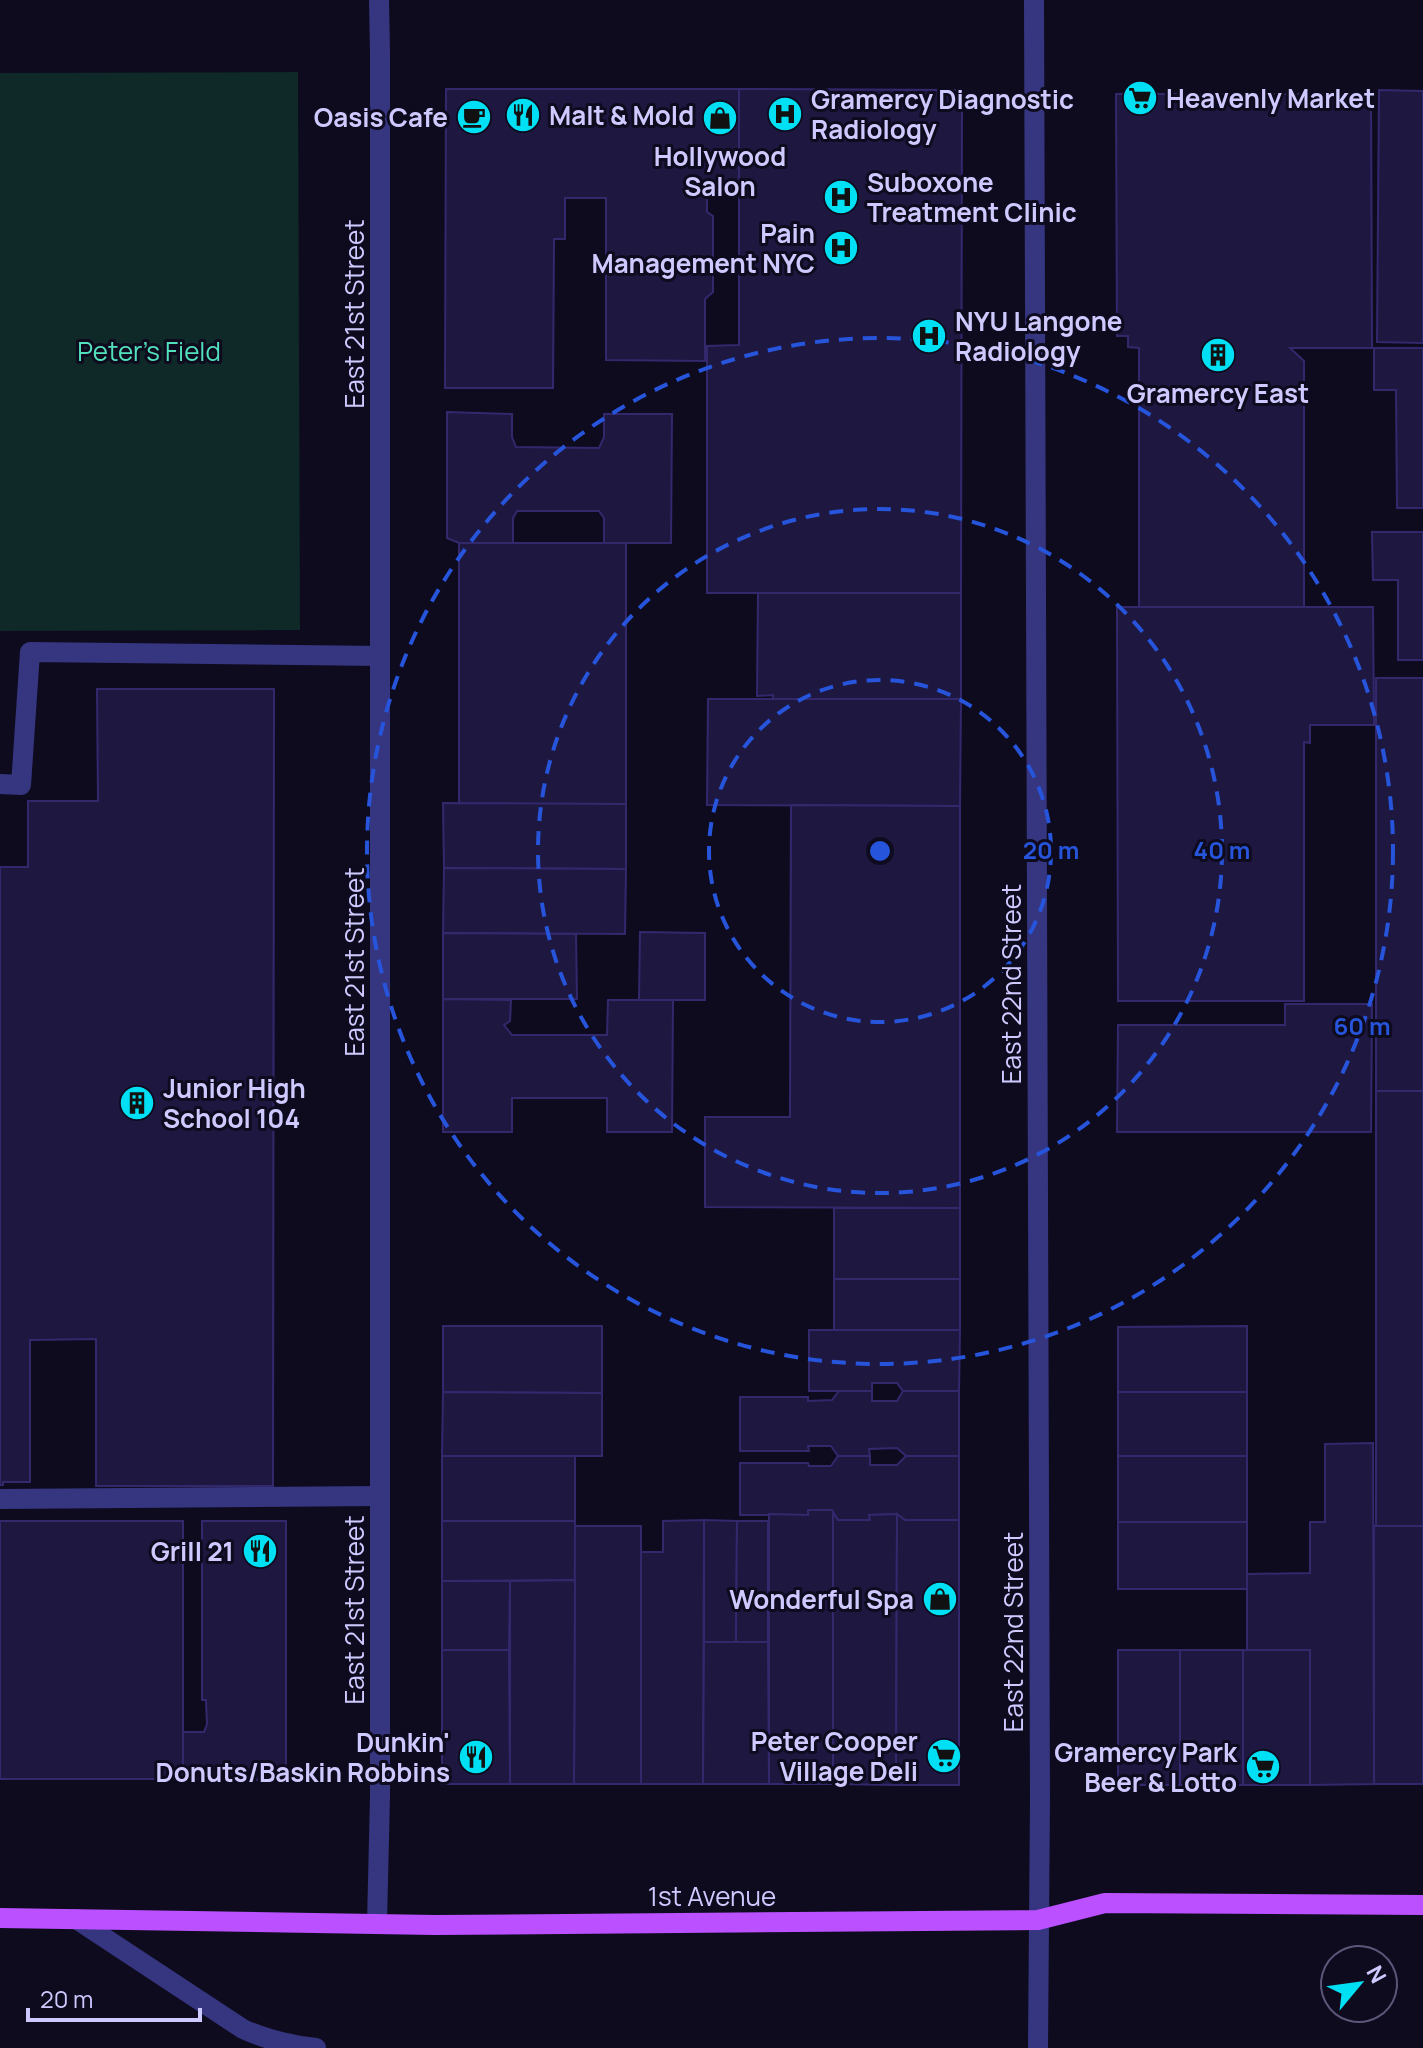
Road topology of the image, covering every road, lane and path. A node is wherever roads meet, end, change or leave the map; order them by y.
1 (379, 0) edge
2 (1034, 0) edge
3 (380, 656) junction
4 (0, 784) edge
5 (380, 1496) junction
6 (0, 1499) edge
7 (1423, 1905) edge
8 (0, 1918) edge
9 (76, 1919) junction
10 (1038, 1920) junction
11 (377, 1923) junction
12 (316, 2048) edge
13 (1038, 2048) edge

1 - 3 street, East 21st Street
2 - 10 street, East 22nd Street
3 - 4 street
3 - 5 street, East 21st Street
5 - 6 street
5 - 11 street, East 21st Street
7 - 10 main road, 1st Avenue
8 - 9 main road, 1st Avenue
9 - 11 main road, 1st Avenue
9 - 12 street
10 - 11 main road, 1st Avenue
10 - 13 street, East 22nd Street

